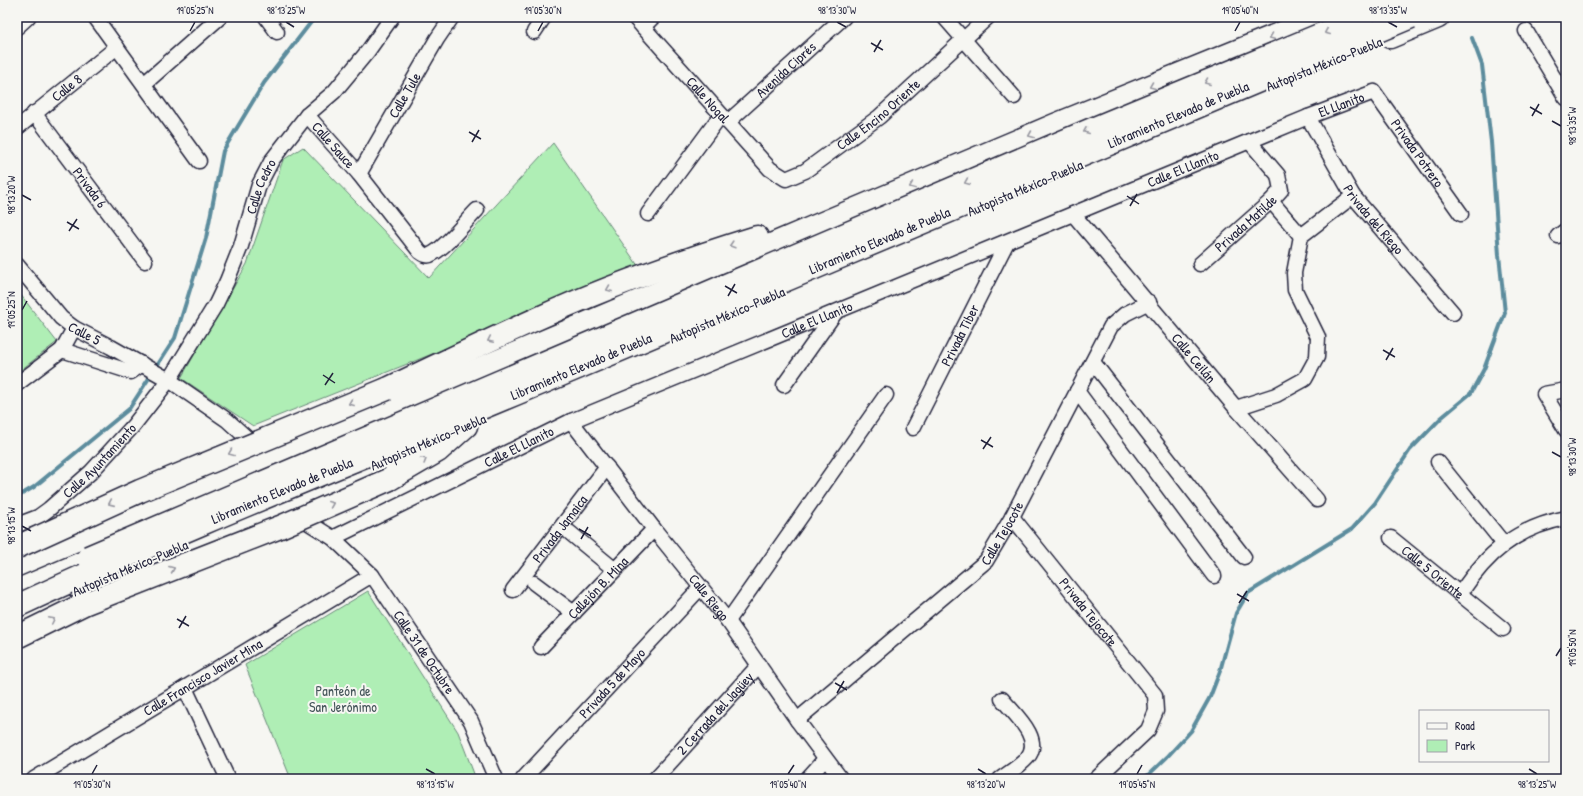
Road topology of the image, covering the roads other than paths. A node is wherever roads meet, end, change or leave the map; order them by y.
1 (28, 17) edge
2 (95, 17) edge
3 (220, 17) edge
4 (266, 17) edge
5 (392, 17) edge
6 (452, 17) edge
7 (544, 17) edge
8 (844, 17) edge
9 (944, 17) edge
10 (988, 17) edge
11 (1321, 17) edge
12 (1363, 17) edge
13 (1411, 17) edge
14 (1438, 17) edge
15 (643, 20) edge
16 (17, 27) edge
17 (1526, 31) dead end
18 (277, 32) dead end
19 (534, 32) dead end
20 (964, 40) junction
21 (117, 46) junction
22 (144, 84) junction
23 (1374, 92) joint
24 (1014, 97) dead end
25 (1566, 98) edge
26 (34, 113) junction
27 (307, 115) junction
28 (1308, 117) junction
29 (725, 118) junction
30 (17, 128) edge
31 (1249, 141) junction
32 (199, 161) dead end
33 (359, 174) junction
34 (786, 179) joint
35 (1353, 196) junction
36 (1271, 201) junction
37 (477, 210) dead end
38 (648, 214) dead end
39 (1073, 214) junction
40 (1461, 214) dead end
41 (811, 228) junction
42 (1301, 236) junction
43 (1007, 242) junction
44 (145, 261) dead end
45 (1200, 264) dead end
46 (17, 265) edge
47 (1149, 302) junction
48 (835, 312) junction
49 (1453, 313) dead end
50 (74, 328) junction
51 (62, 350) junction
52 (1093, 362) junction
53 (144, 365) junction
54 (165, 378) junction
55 (17, 384) edge
56 (784, 385) dead end
57 (1566, 390) edge
58 (1077, 392) junction
59 (886, 395) dead end
60 (1236, 408) junction
61 (571, 421) junction
62 (466, 426) junction
63 (913, 428) dead end
64 (1566, 430) edge
65 (248, 439) dead end
66 (1438, 462) dead end
67 (607, 467) junction
68 (1317, 500) dead end
69 (1012, 517) junction
70 (1566, 518) edge
71 (309, 523) dead end
72 (17, 525) edge
73 (654, 529) junction
74 (569, 532) dead end
75 (333, 538) junction
76 (1391, 538) dead end
77 (1504, 544) junction
78 (17, 547) edge
79 (1244, 557) dead end
80 (17, 565) edge
81 (615, 570) junction
82 (372, 574) junction
83 (1214, 576) dead end
84 (534, 583) dead end
85 (701, 587) junction
86 (17, 589) edge
87 (513, 590) dead end
88 (1460, 594) junction
89 (17, 606) edge
90 (574, 613) junction
91 (17, 618) edge
92 (728, 621) junction
93 (1503, 629) dead end
94 (17, 636) edge
95 (541, 648) dead end
96 (758, 665) junction
97 (185, 688) junction
98 (1002, 699) dead end
99 (797, 720) junction
100 (825, 759) junction
101 (34, 779) edge
102 (228, 779) edge
103 (496, 779) edge
104 (523, 779) edge
105 (655, 779) edge
106 (807, 779) edge
107 (841, 779) edge
108 (1000, 779) edge
109 (1096, 779) edge

1 - 16 street
2 - 21 street
3 - 22 street
4 - 18 street
5 - 27 street, Calle Cedro
6 - 33 street, Calle Tule
7 - 19 street
8 - 29 street, Avenida Ciprés
9 - 20 street
10 - 20 street, Calle Encino Oriente
11 -> 41 highway
12 -> 86 highway, Libramiento Elevado de Puebla, bridge
13 - 89 highway, Libramiento Elevado de Puebla, bridge
14 - 62 highway, Autopista México-Puebla
15 - 29 street, Calle Nogal
17 - 25 street
20 - 24 street
20 - 34 street, Calle Encino Oriente
21 - 22 street
21 - 26 street, Calle 8
22 - 32 street
23 - 28 street, El Llanito
23 - 40 street, Privada Potrero
26 - 30 street, Calle 8
26 - 44 street, Privada 6
27 - 33 street, Calle Sauce
27 - 54 street, Calle Cedro
28 - 31 street, Calle El Llanito
28 - 35 street, Privada del Riego
29 - 34 street, Calle Nogal
29 - 38 street, Avenida Ciprés
31 - 36 street, Privada Matilde
31 - 39 street, Calle El Llanito
33 - 37 street, Calle Sauce
35 - 42 street
35 - 49 street, Privada del Riego
36 - 42 street
36 - 45 street, Privada Matilde
39 - 43 street, Calle El Llanito
39 - 47 street, Calle Ceilán
41 -> 78 highway, bridge
41 - 80 highway
42 - 60 street
43 - 48 street, Calle El Llanito
43 - 63 street, Privada Tiber
46 - 50 street, Calle 5
47 - 52 street, Calle Tejocote
47 - 60 street, Calle Ceilán
48 - 56 street
48 - 61 street, Calle El Llanito
50 - 51 street
50 - 53 street, Calle 5
51 - 53 street
51 - 55 street
52 - 58 street, Calle Tejocote
52 - 79 street
53 - 54 street, Calle 5
54 - 65 street, Calle 5
54 - 72 street, Calle Ayuntamiento
57 - 64 street
58 - 69 street, Calle Tejocote
58 - 83 street
59 - 92 street
60 - 68 street, Calle Ceilán
61 - 67 street, Calle Riego
61 - 75 street, Calle El Llanito
62 - 91 highway, Autopista México-Puebla
94 -> 62 highway, bridge
66 - 77 street
67 - 73 street, Calle Riego
67 - 87 street, Privada Jamaica
69 - 99 street, Calle Tejocote
69 - 109 street, Privada Tejocote
70 - 77 street, Calle 5 Oriente
71 - 75 street, Calle 31 de Octubre
73 - 81 street, Callejón B. Mina
73 - 85 street, Calle Riego
74 - 81 street
75 - 82 street, Calle 31 de Octubre
76 - 88 street, Calle 5 Oriente
77 - 88 street, Calle 5 Oriente
81 - 90 street, Callejón B. Mina
82 - 97 street, Calle Francisco Javier Mina
82 - 103 street, Calle 31 de Octubre
84 - 90 street
85 - 92 street, Calle Riego
85 - 104 street, Privada 5 de Mayo
88 - 93 street
90 - 95 street, Callejón B. Mina
92 - 96 street, Calle Riego
96 - 99 street, Calle Riego
96 - 105 street, 2 Cerrada del Jagüey
97 - 101 street, Calle Francisco Javier Mina
97 - 102 street
98 - 108 street
99 - 100 street, Calle Riego
100 - 106 street
100 - 107 street, Calle Riego

